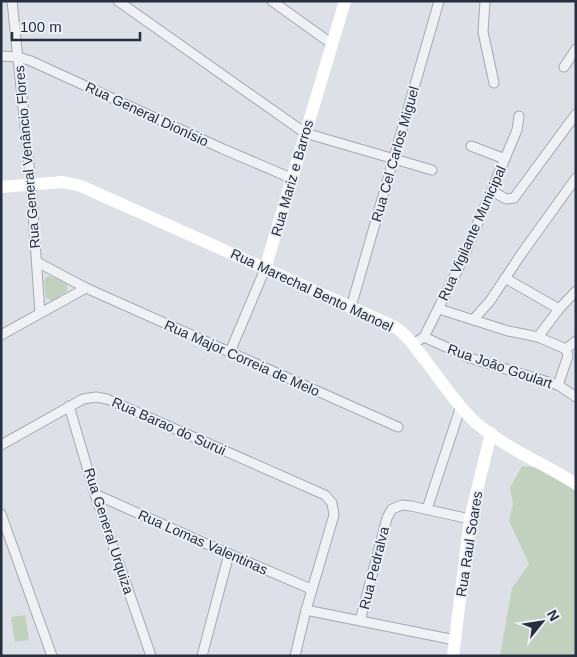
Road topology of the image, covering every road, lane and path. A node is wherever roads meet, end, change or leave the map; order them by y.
1 (12, 1) edge
2 (118, 1) edge
3 (272, 1) edge
4 (345, 1) edge
5 (439, 1) edge
6 (485, 1) edge
7 (332, 44) junction
8 (576, 49) edge
9 (1, 56) edge
10 (18, 57) junction
11 (564, 67) dead end
12 (494, 83) dead end
13 (576, 114) edge
14 (520, 116) dead end
15 (304, 133) junction
16 (471, 146) dead end
17 (394, 159) junction
18 (505, 159) junction
19 (432, 170) dead end
20 (291, 178) junction
21 (576, 178) edge
22 (30, 184) junction
23 (1, 187) edge
24 (492, 191) junction
25 (37, 262) junction
26 (265, 269) junction
27 (505, 278) junction
28 (86, 288) junction
29 (576, 291) edge
30 (350, 307) junction
31 (439, 309) junction
32 (559, 309) junction
33 (40, 313) junction
34 (473, 320) junction
35 (1, 335) edge
36 (424, 336) junction
37 (538, 337) junction
38 (576, 341) edge
39 (413, 344) junction
40 (566, 349) junction
41 (230, 352) junction
42 (571, 361) edge
43 (558, 385) junction
44 (576, 397) edge
45 (69, 406) junction
46 (461, 406) junction
47 (398, 427) dead end
48 (491, 433) junction
49 (1, 445) edge
50 (576, 484) edge
51 (95, 494) junction
52 (427, 509) junction
53 (1, 514) edge
54 (470, 519) junction
55 (5, 535) edge
56 (229, 554) junction
57 (312, 589) junction
58 (306, 610) junction
59 (360, 621) junction
60 (455, 640) junction
61 (52, 656) edge
62 (151, 656) edge
63 (202, 656) edge
64 (295, 656) edge
65 (453, 656) edge

1 - 10 street, Rua General Venâncio Flores
2 - 15 street
3 - 7 street
4 - 7 main road, Rua Mariz e Barros
5 - 17 street, Rua Cel Carlos Miguel
6 - 12 street
7 - 15 main road, Rua Mariz e Barros
8 - 11 street
9 - 10 street, Rua General Dionísio
10 - 20 street, Rua General Dionísio
10 - 22 street, Rua General Venâncio Flores
13 - 24 street
14 - 18 street, Rua Vigilante Municipal
15 - 17 street
15 - 20 main road, Rua Mariz e Barros
16 - 18 street
17 - 19 street
17 - 30 street, Rua Cel Carlos Miguel
18 - 24 street, Rua Vigilante Municipal
20 - 26 main road, Rua Mariz e Barros
21 - 27 street
22 - 23 main road, Rua Marechal Bento Manoel
22 - 25 street, Rua General Venâncio Flores
22 - 26 main road, Rua Marechal Bento Manoel
24 - 31 street, Rua Vigilante Municipal
25 - 28 street, Rua Major Correia de Melo
25 - 33 street, Rua General Venâncio Flores
26 - 30 main road, Rua Marechal Bento Manoel
26 - 41 street, Rua Mariz e Barros
27 - 32 street
27 - 34 street
28 - 33 street
28 - 41 street, Rua Major Correia de Melo
29 - 32 street
30 - 39 main road, Rua Marechal Bento Manoel
31 - 34 street
31 - 36 street, Rua Vigilante Municipal
32 - 37 street
33 - 35 street
34 - 37 street
36 - 39 street, Rua Vigilante Municipal
36 - 43 street, Rua Joāo Goulart
37 - 40 street
38 - 40 street
39 - 46 main road, Rua Marechal Bento Manoel
40 - 42 street
41 - 47 street, Rua Major Correia de Melo
42 - 43 street
43 - 44 street, Rua Joāo Goulart
45 - 49 street, Rua Barao do Surui
45 - 51 street, Rua General Urquiza
45 - 57 street, Rua Barao do Surui
46 - 48 main road, Rua Marechal Bento Manoel
46 - 52 street
48 - 50 main road, Rua Marechal Bento Manoel
48 - 54 main road, Rua Raul Soares
51 - 56 street, Rua Lomas Valentinas
51 - 62 street, Rua General Urquiza
52 - 54 street, Rua Pedralva
52 - 59 street, Rua Pedralva
53 - 55 street
54 - 60 main road, Rua Raul Soares
55 - 61 street
56 - 57 street, Rua Lomas Valentinas
56 - 63 street
57 - 58 street
58 - 59 street
58 - 64 street
59 - 60 street
60 - 65 main road, Rua Raul Soares

